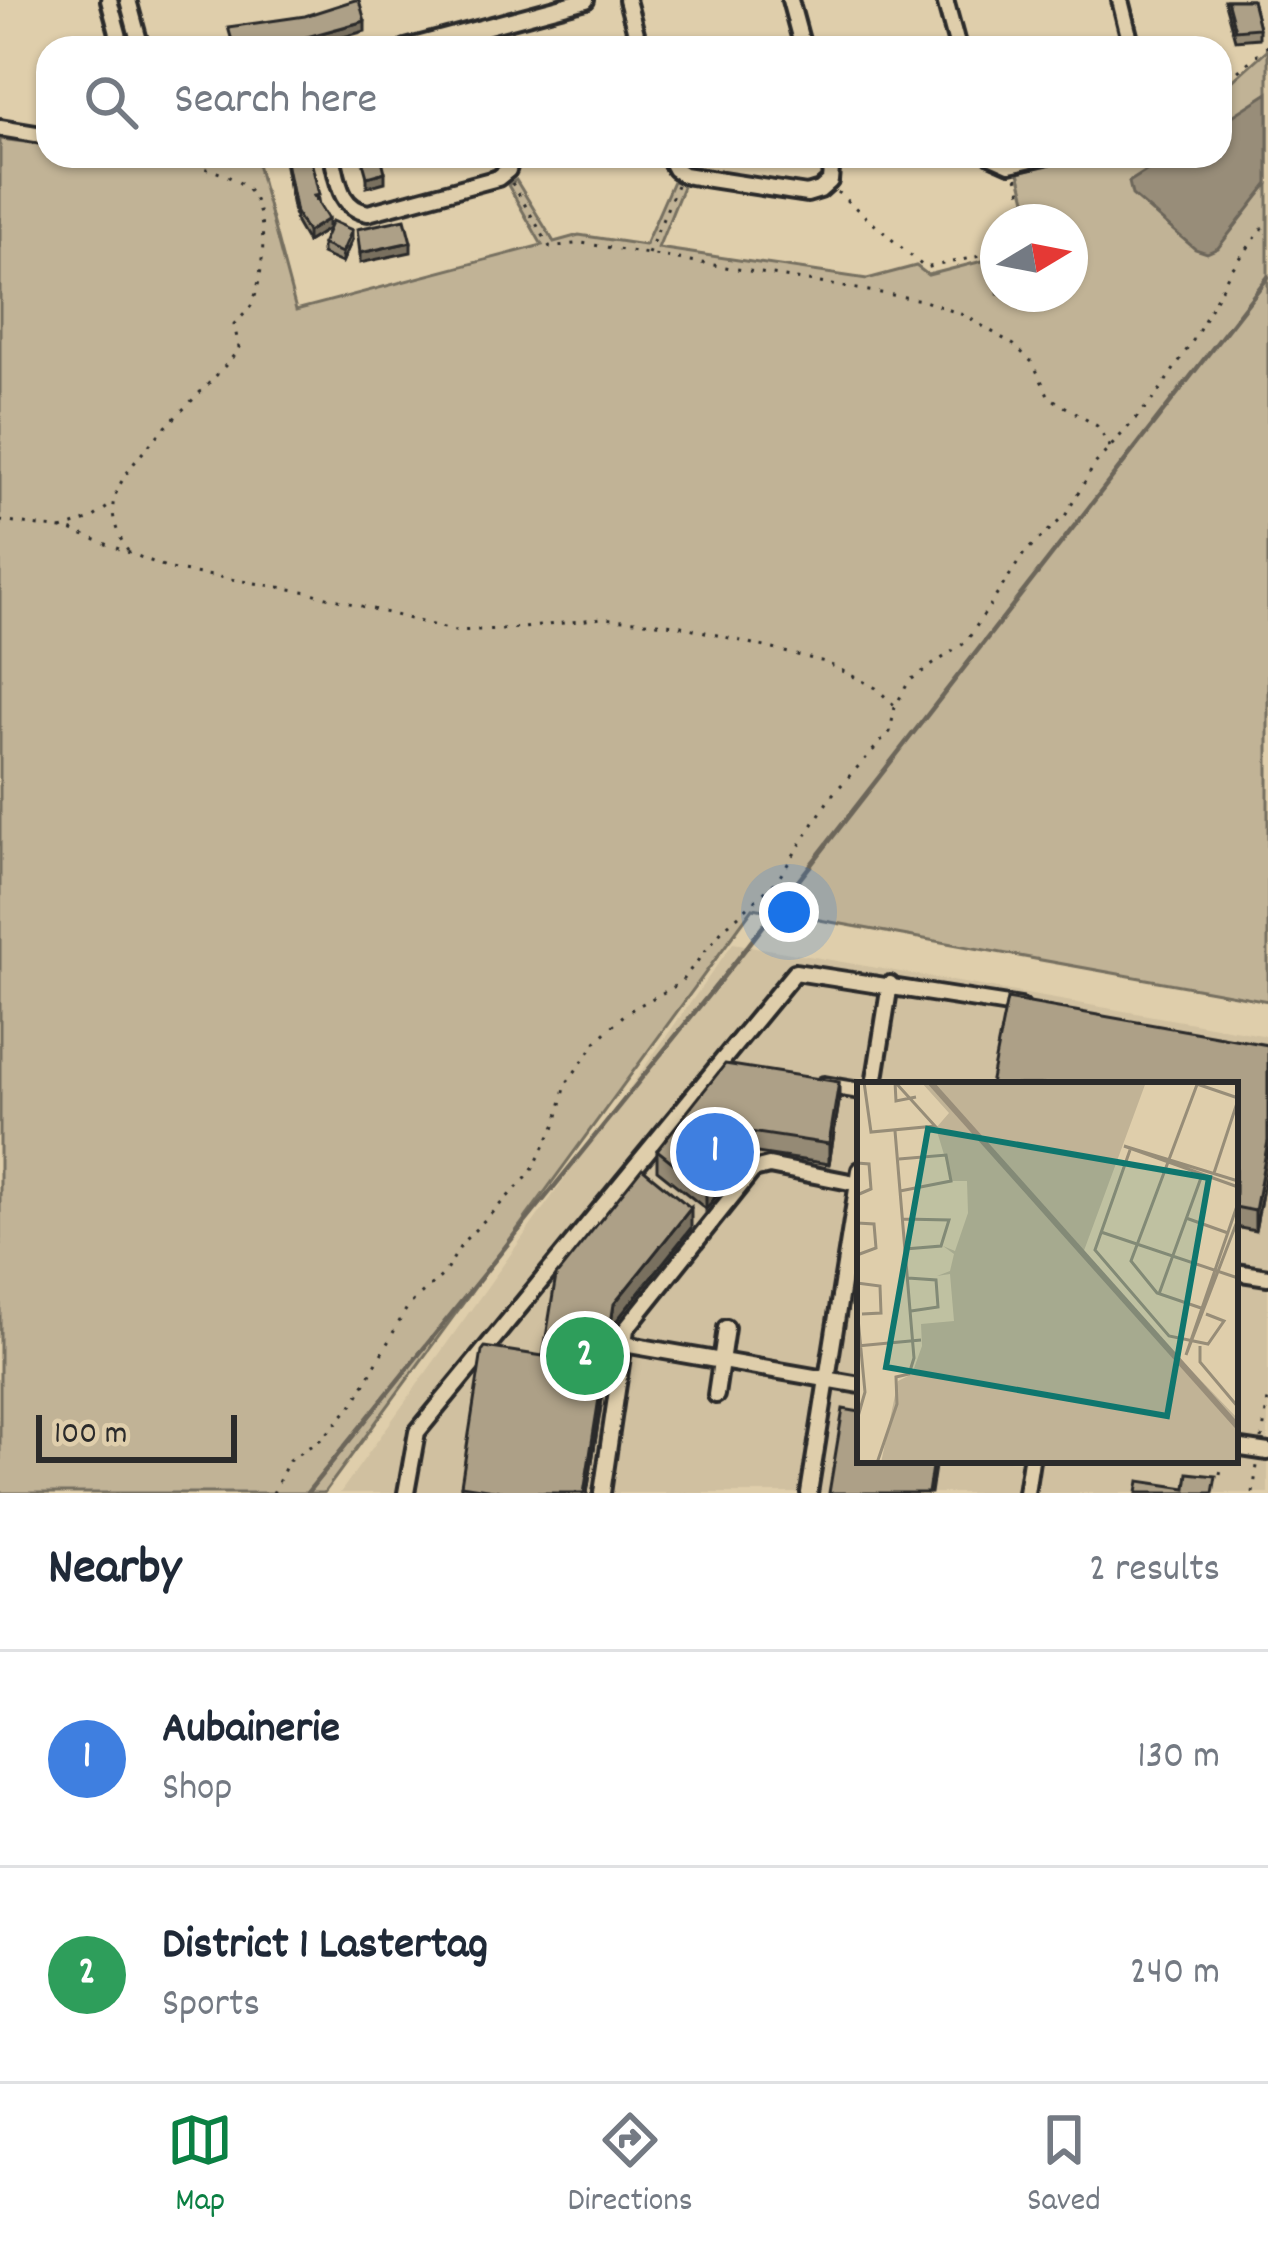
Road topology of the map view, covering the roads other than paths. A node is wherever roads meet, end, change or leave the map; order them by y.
1 (109, 0) edge
2 (128, 0) edge
3 (586, 0) edge
4 (627, 0) edge
5 (790, 0) edge
6 (945, 0) edge
7 (1120, 0) edge
8 (479, 28) junction
9 (119, 36) edge
10 (138, 36) edge
11 (450, 36) edge
12 (481, 36) edge
13 (637, 36) edge
14 (800, 36) edge
15 (955, 36) edge
16 (1129, 36) edge
17 (0, 128) edge
18 (36, 134) edge
19 (335, 168) edge
20 (509, 168) edge
21 (675, 168) edge
22 (831, 168) edge
23 (890, 984) junction
24 (1046, 1011) edge
25 (717, 1067) junction
26 (734, 1070) edge
27 (806, 1082) edge
28 (874, 1082) edge
29 (857, 1090) edge
30 (857, 1179) edge
31 (857, 1191) edge
32 (1238, 1272) edge
33 (1268, 1277) edge
34 (726, 1328) dead end
35 (624, 1344) junction
36 (721, 1359) junction
37 (827, 1378) junction
38 (857, 1384) edge
39 (716, 1395) dead end
40 (1238, 1447) edge
41 (1268, 1452) edge
42 (1031, 1463) edge
43 (406, 1493) edge
44 (602, 1493) edge
45 (809, 1493) edge
46 (1026, 1493) edge

1 - 9 street
2 - 10 street
3 - 8 street
4 - 13 street
5 - 14 street
6 - 15 street
7 - 16 street
8 - 11 street
8 - 12 street
17 - 18 street
19 - 20 street
21 - 22 street
23 - 24 street
23 - 25 street
23 - 28 street
25 - 26 street
25 - 43 street
27 - 29 street
30 - 35 street
31 - 37 street
32 - 33 street
34 - 36 street
35 - 36 street
35 - 44 street
36 - 37 street
36 - 39 street
37 - 38 street
37 - 45 street
40 - 41 street
42 - 46 street

